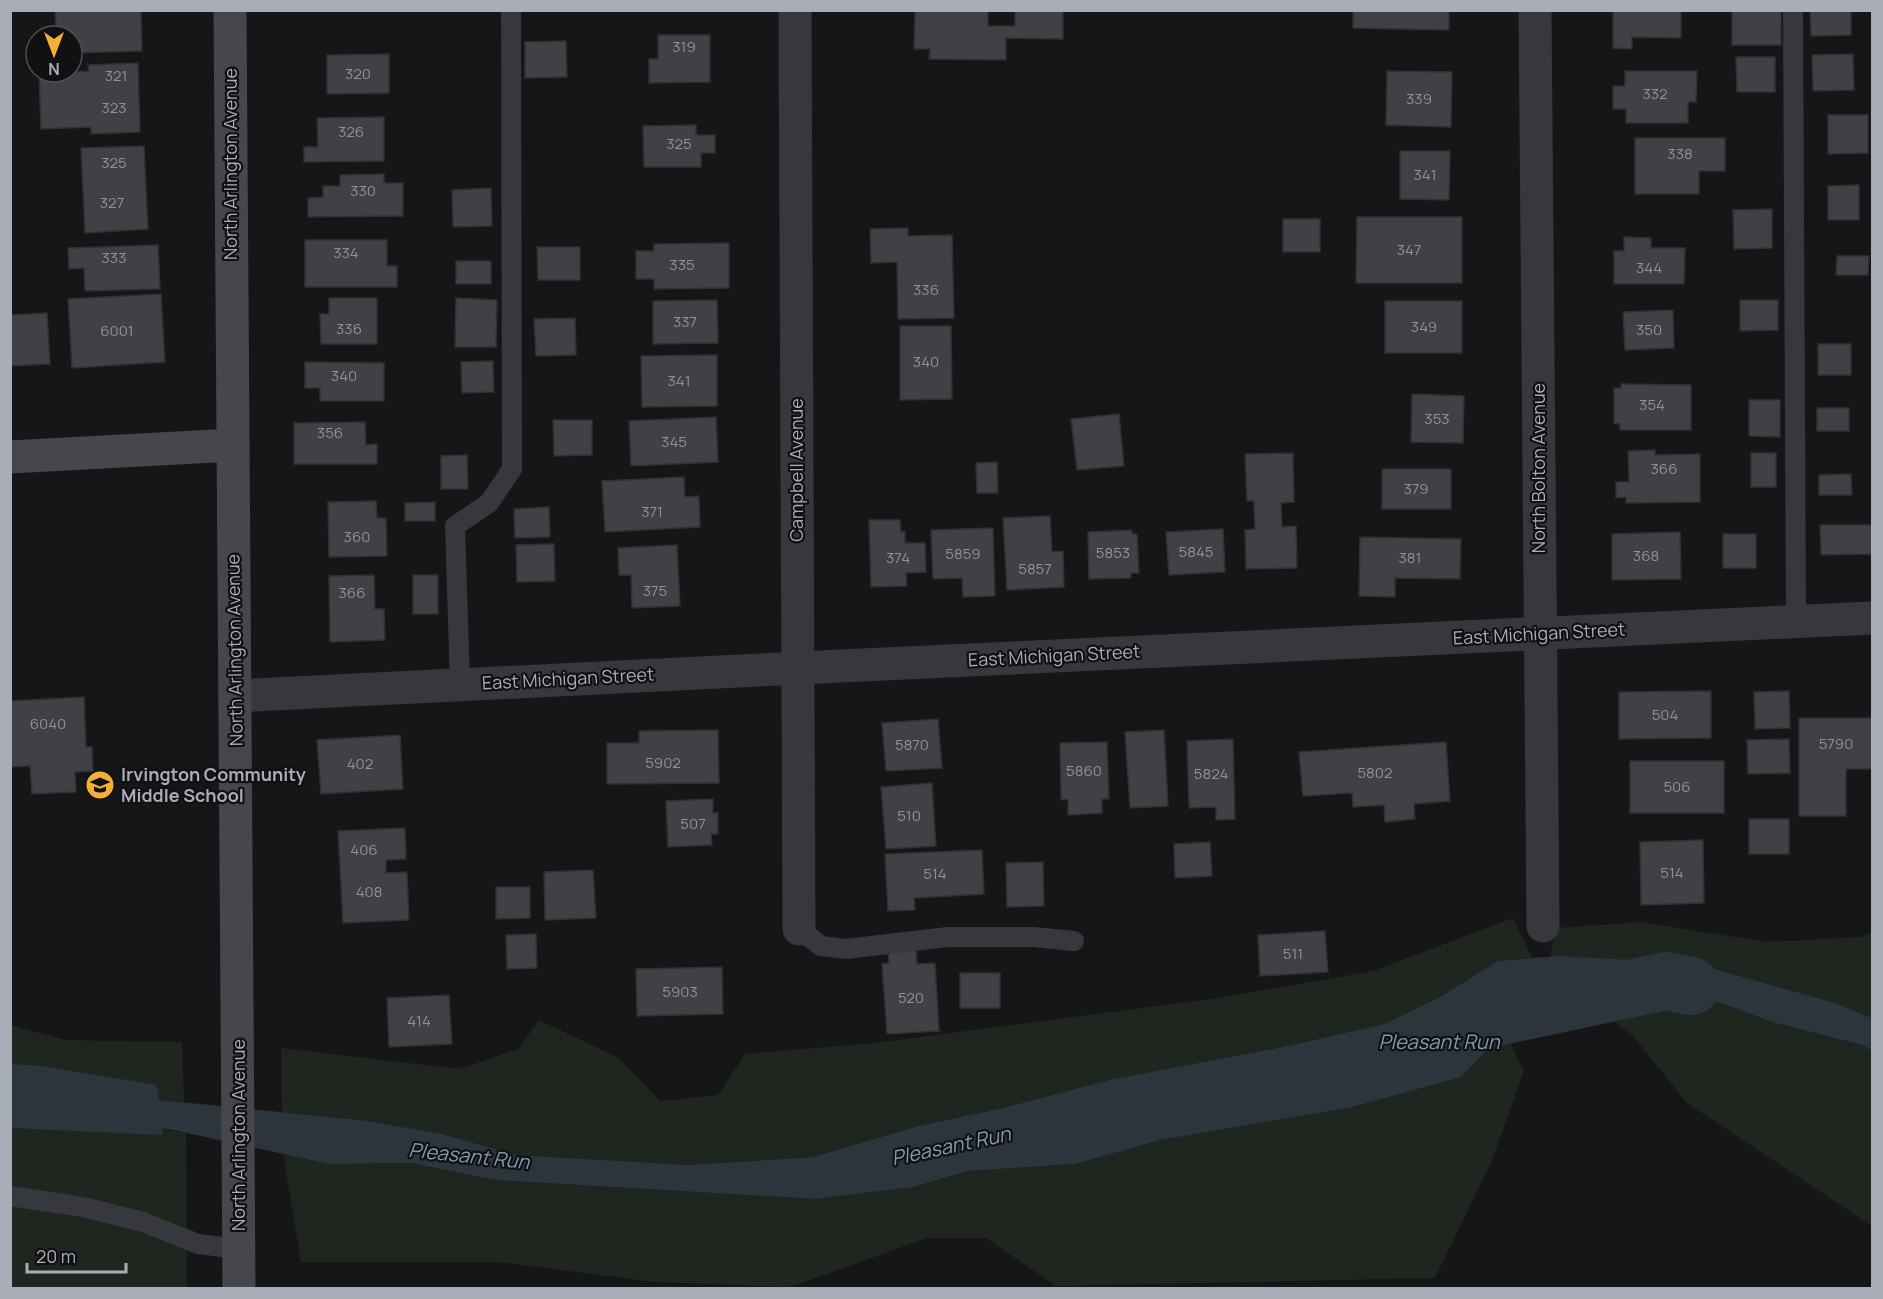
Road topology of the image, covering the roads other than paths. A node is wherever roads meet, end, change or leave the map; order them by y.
1 (230, 10) edge
2 (511, 10) edge
3 (795, 10) edge
4 (1535, 10) edge
5 (1793, 10) edge
6 (233, 445) junction
7 (10, 457) edge
8 (1872, 618) edge
9 (1796, 622) junction
10 (1541, 634) junction
11 (798, 668) junction
12 (460, 685) junction
13 (235, 696) junction
14 (1543, 926) dead end
15 (800, 929) joint
16 (1074, 941) dead end
17 (10, 1196) edge
18 (239, 1248) junction
19 (239, 1288) edge

1 - 6 main road, North Arlington Avenue
2 - 12 lane
3 - 11 street, Campbell Avenue
4 - 10 street, North Bolton Avenue
5 - 9 lane
6 - 7 main road
6 - 13 main road, North Arlington Avenue
8 - 9 street, East Michigan Street
9 - 10 street, East Michigan Street
10 - 11 street, East Michigan Street
10 - 14 street, North Bolton Avenue
11 - 12 street, East Michigan Street
11 - 15 street, Campbell Avenue
12 - 13 street, East Michigan Street
13 - 18 main road, North Arlington Avenue
15 - 16 lane
17 - 18 lane
18 - 19 main road, North Arlington Avenue

